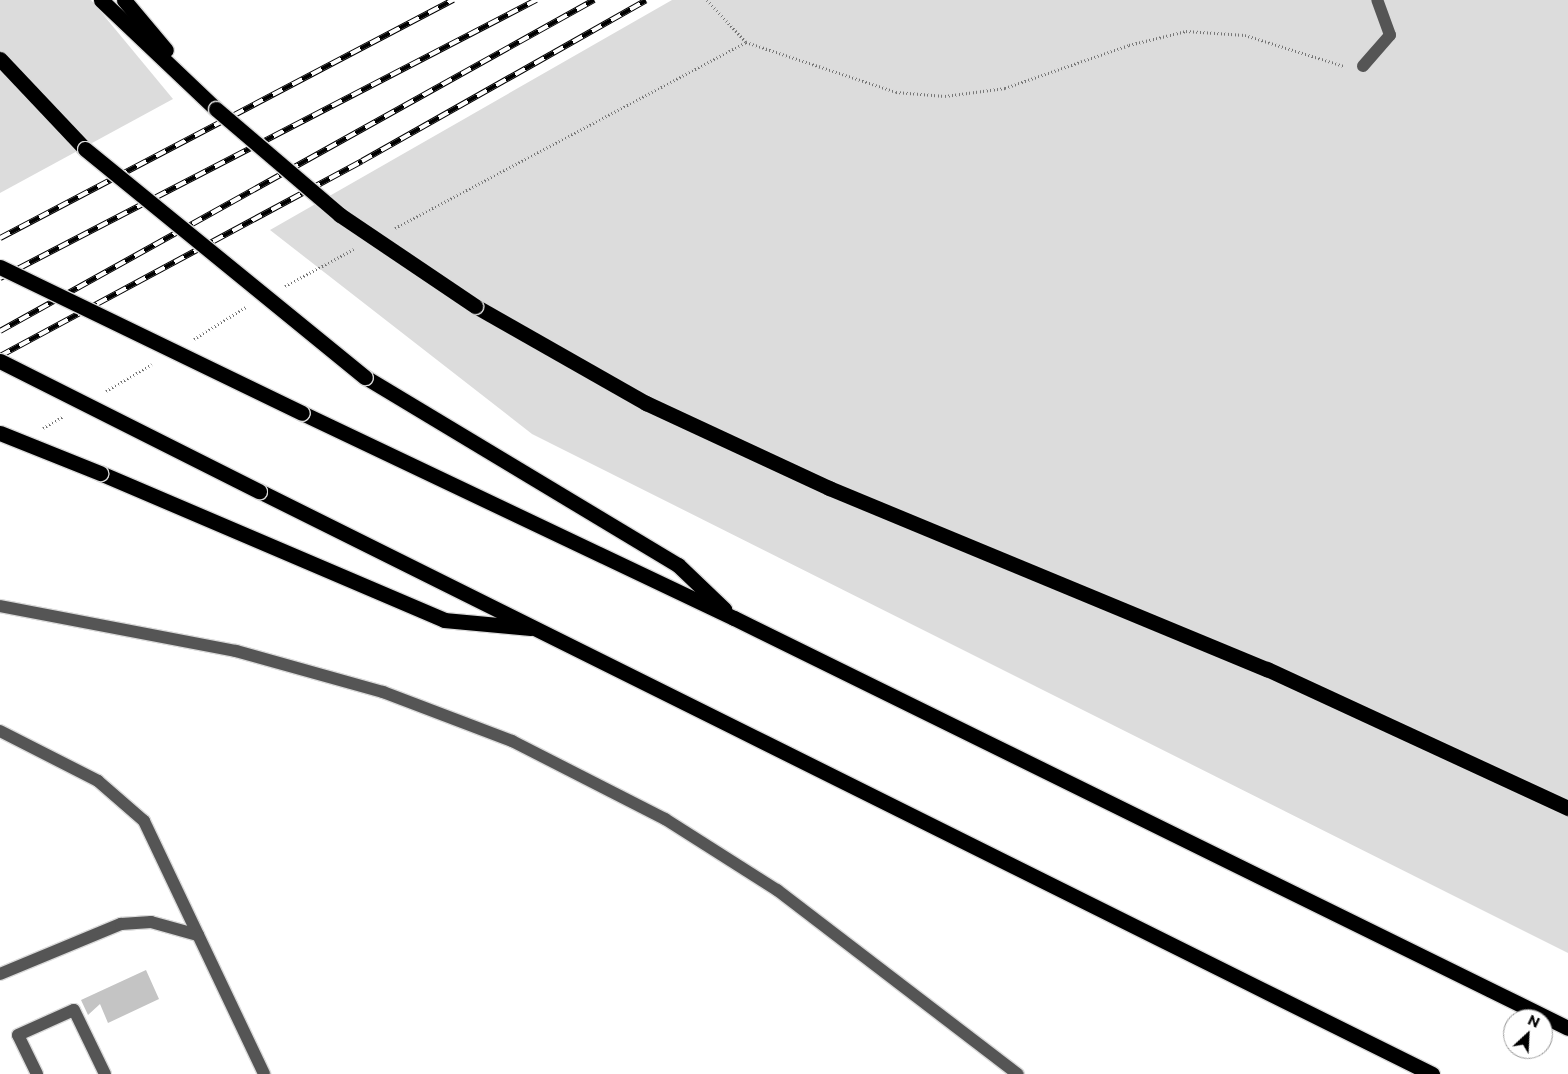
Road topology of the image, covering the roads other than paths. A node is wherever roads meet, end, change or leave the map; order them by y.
1 (101, 0) edge
2 (124, 0) edge
3 (1377, 0) edge
4 (0, 59) edge
5 (1363, 66) road end
6 (216, 109) junction
7 (0, 267) edge
8 (0, 361) edge
9 (0, 433) edge
10 (0, 606) edge
11 (734, 618) junction
12 (540, 629) junction
13 (0, 731) edge
14 (1568, 808) edge
15 (198, 935) junction
16 (0, 974) edge
17 (1568, 1028) edge
18 (37, 1074) edge
19 (105, 1074) edge
20 (264, 1074) edge
21 (1018, 1074) edge
22 (1432, 1074) edge

1 - 6 highway
2 - 6 highway
3 - 5 lane
4 - 11 highway, bridge
6 - 14 highway, bridge
7 - 11 highway, bridge
8 - 12 highway, bridge
9 - 12 highway, bridge
10 - 21 lane
11 - 17 highway
12 - 22 highway
13 - 15 lane
15 - 16 lane
15 - 20 lane
18 - 19 lane

